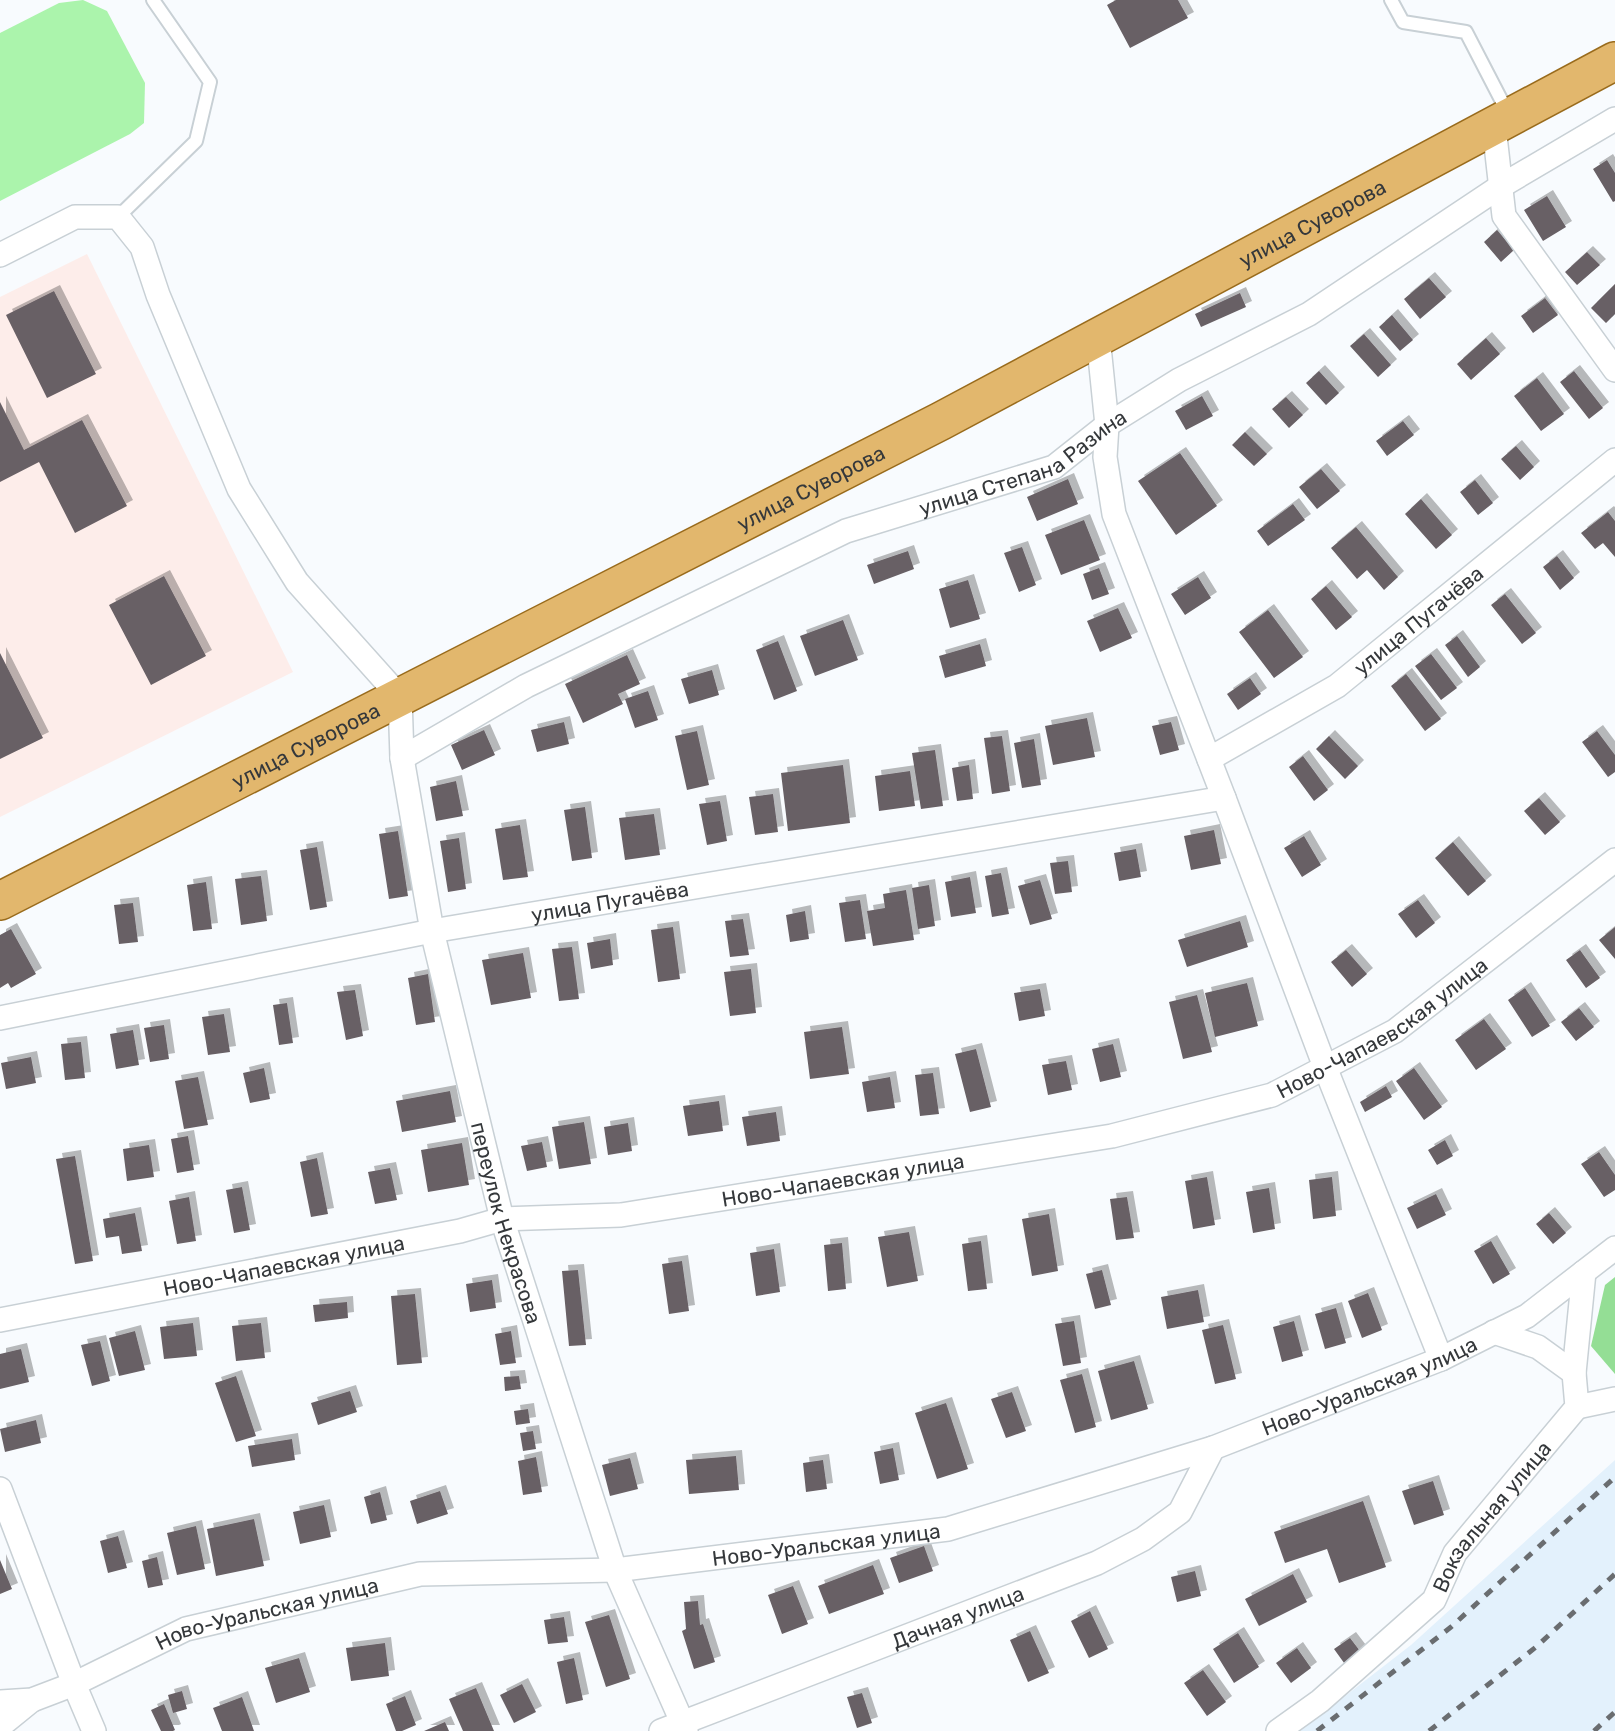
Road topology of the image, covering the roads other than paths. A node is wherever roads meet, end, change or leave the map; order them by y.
1 (153, 0) edge
2 (1391, 0) edge
3 (1615, 61) edge
4 (1615, 119) edge
5 (1502, 123) junction
6 (1501, 186) junction
7 (118, 217) junction
8 (0, 255) edge
9 (1098, 337) junction
10 (1615, 370) edge
11 (1107, 425) junction
12 (1615, 460) edge
13 (400, 697) junction
14 (402, 758) junction
15 (1209, 759) junction
16 (1224, 799) junction
17 (1615, 860) edge
18 (0, 901) edge
19 (432, 931) junction
20 (0, 1018) edge
21 (1325, 1067) junction
22 (502, 1219) junction
23 (1615, 1248) edge
24 (1584, 1272) junction
25 (0, 1320) edge
26 (1494, 1332) junction
27 (1441, 1359) junction
28 (1574, 1373) junction
29 (1615, 1399) edge
30 (1577, 1407) junction
31 (1213, 1448) junction
32 (0, 1489) edge
33 (615, 1570) junction
34 (74, 1684) junction
35 (32, 1700) junction
36 (0, 1702) edge
37 (0, 1726) edge
38 (677, 1728) edge
39 (94, 1731) edge
40 (1278, 1731) edge

1 - 7 lane
2 - 5 lane
3 - 5 main road, улица Суворова
4 - 6 street, улица Степана Разина
5 - 6 street
5 - 9 main road, улица Суворова
6 - 10 street
6 - 11 street, улица Степана Разина
7 - 8 street
7 - 13 street
9 - 11 street
9 - 13 main road, улица Суворова
11 - 14 street, улица Степана Разина
11 - 15 street
12 - 15 street, улица Пугачёва
13 - 14 street, переулок Некрасова
13 - 18 main road, улица Суворова
14 - 19 street, переулок Некрасова
15 - 16 street
16 - 19 street, улица Пугачёва
16 - 21 street
17 - 21 street, Ново-Чапаевская улица
19 - 20 street, улица Пугачёва
19 - 22 street, переулок Некрасова
21 - 22 street, Ново-Чапаевская улица
21 - 27 street
22 - 25 street, Ново-Чапаевская улица
22 - 33 street, переулок Некрасова
23 - 24 street, Ново-Уральская улица
24 - 26 street, Ново-Уральская улица
24 - 28 street
26 - 27 street, Ново-Уральская улица
26 - 28 street
27 - 31 street, Ново-Уральская улица
28 - 30 street
29 - 30 street
30 - 40 street, Вокзальная улица
31 - 33 street, Ново-Уральская улица
31 - 38 street, Дачная улица
32 - 34 street
33 - 34 street, Ново-Уральская улица
33 - 38 street, переулок Некрасова
34 - 35 street, Ново-Уральская улица
34 - 39 street
35 - 36 street, Ново-Уральская улица
35 - 37 street

